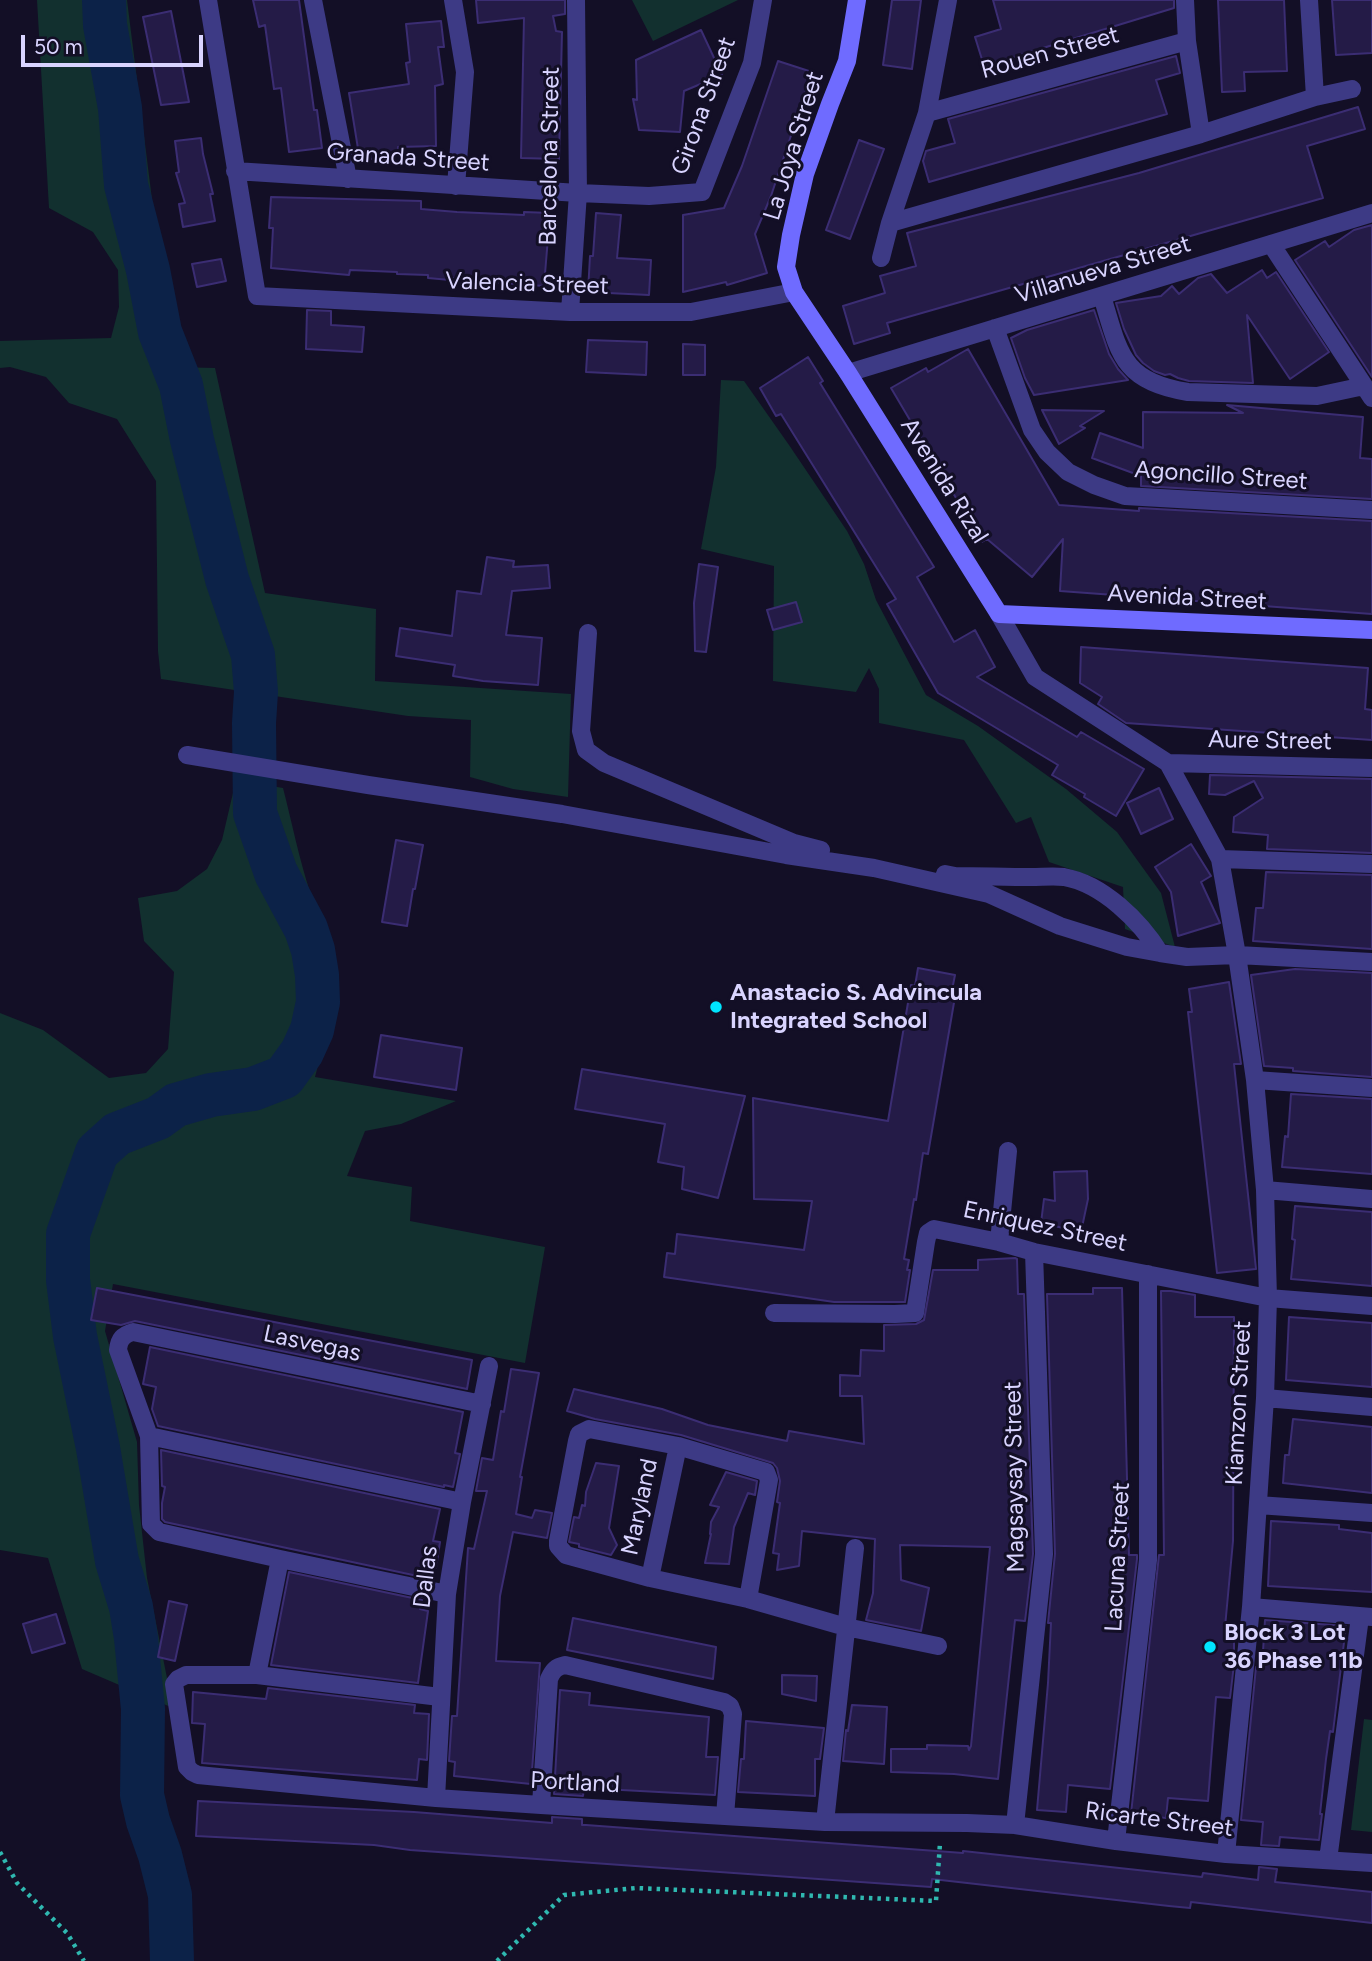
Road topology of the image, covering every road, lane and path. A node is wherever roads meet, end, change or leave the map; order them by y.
1 (208, 0) edge
2 (313, 0) edge
3 (453, 0) edge
4 (576, 0) edge
5 (763, 0) edge
6 (858, 0) edge
7 (948, 0) edge
8 (1185, 0) edge
9 (1309, 0) edge
10 (1186, 41) junction
11 (1352, 89) dead end
12 (1315, 97) junction
13 (927, 113) junction
14 (1201, 134) junction
15 (235, 171) junction
16 (348, 179) junction
17 (456, 186) junction
18 (578, 194) junction
19 (1372, 213) edge
20 (890, 223) junction
21 (1271, 244) junction
22 (881, 258) dead end
23 (794, 292) junction
24 (1102, 296) junction
25 (570, 312) junction
26 (995, 328) junction
27 (848, 373) junction
28 (1368, 392) edge
29 (1372, 510) edge
30 (999, 614) junction
31 (1372, 630) edge
32 (588, 633) dead end
33 (187, 755) dead end
34 (1168, 763) junction
35 (1372, 768) edge
36 (1220, 859) junction
37 (1372, 864) edge
38 (1160, 953) junction
39 (1237, 955) junction
40 (1372, 962) edge
41 (1255, 1080) junction
42 (1372, 1088) edge
43 (1008, 1151) dead end
44 (1265, 1190) junction
45 (1372, 1199) edge
46 (999, 1242) junction
47 (1034, 1252) junction
48 (1148, 1274) junction
49 (1268, 1298) junction
50 (1372, 1306) edge
51 (774, 1313) dead end
52 (489, 1366) dead end
53 (1265, 1398) junction
54 (482, 1404) junction
55 (1372, 1407) edge
56 (149, 1436) junction
57 (678, 1446) junction
58 (462, 1502) junction
59 (1258, 1505) junction
60 (1372, 1513) edge
61 (855, 1548) dead end
62 (279, 1559) junction
63 (650, 1577) junction
64 (447, 1594) junction
65 (748, 1599) junction
66 (1251, 1607) junction
67 (1366, 1617) edge
68 (846, 1627) junction
69 (938, 1646) dead end
70 (257, 1675) junction
71 (440, 1697) junction
72 (436, 1798) junction
73 (541, 1805) junction
74 (725, 1816) junction
75 (825, 1822) junction
76 (941, 1823) junction
77 (1015, 1825) junction
78 (1116, 1841) junction
79 (0, 1852) edge
80 (1226, 1854) junction
81 (1328, 1860) junction
82 (1372, 1863) edge
83 (84, 1961) edge
84 (497, 1961) edge

1 - 15 street
2 - 16 street
3 - 17 street
4 - 18 street, Barcelona Street
5 - 18 street, Girona Street
6 - 23 street, La Joya Street
7 - 13 street
8 - 10 street
9 - 12 street
10 - 13 street, Rouen Street
10 - 14 street
11 - 12 street
12 - 14 street
13 - 20 street
14 - 20 street
15 - 16 street, Granada Street
15 - 25 street, Valencia Street
16 - 17 street, Granada Street
17 - 18 street, Granada Street
18 - 25 street, Barcelona Street
19 - 21 street, Villanueva Street
20 - 22 street
21 - 24 street, Villanueva Street
21 - 28 street
23 - 25 street, Valencia Street
23 - 27 street, La Joya Street
24 - 26 street, Villanueva Street
24 - 28 street
26 - 27 street, Villanueva Street
26 - 29 street, Agoncillo Street
27 - 30 street, Avenida Rizal
30 - 31 street, Avenida Street
30 - 34 street
32 - 38 street
33 - 38 street
34 - 35 street, Aure Street
34 - 36 street, Kiamzon Street
36 - 37 street
36 - 39 street, Kiamzon Street
38 - 39 street
39 - 40 street
39 - 41 street, Kiamzon Street
41 - 42 street
41 - 44 street, Kiamzon Street
43 - 46 street
44 - 45 street
44 - 49 street, Kiamzon Street
46 - 47 street, Enriquez Street
46 - 51 street, Enriquez Street
47 - 48 street, Enriquez Street
47 - 77 street, Magsaysay Street
48 - 49 street, Enriquez Street
48 - 78 street, Lacuna Street
49 - 50 street, Enriquez Street
49 - 53 street, Kiamzon Street
52 - 54 street, Dallas
53 - 55 street
53 - 59 street, Kiamzon Street
54 - 56 street, Lasvegas
54 - 58 street, Dallas
56 - 58 street
56 - 62 street
57 - 63 street, Maryland
57 - 63 street
57 - 65 street
58 - 64 street, Dallas
59 - 60 street
59 - 66 street, Kiamzon Street
61 - 68 street
62 - 64 street
62 - 70 street
63 - 65 street
64 - 71 street, Dallas
65 - 68 street
66 - 67 street
66 - 80 street, Kiamzon Street
67 - 81 street
68 - 69 street
68 - 75 street
70 - 71 street
70 - 72 street, Portland
71 - 72 street, Dallas
72 - 73 street, Portland
73 - 74 street, Portland
73 - 74 street
74 - 75 street, Portland
75 - 76 street, Portland
76 - 77 street, Ricarte Street
76 - 84 path
77 - 78 street, Ricarte Street
78 - 80 street, Ricarte Street
79 - 83 path
80 - 81 street, Ricarte Street
81 - 82 street, Ricarte Street

